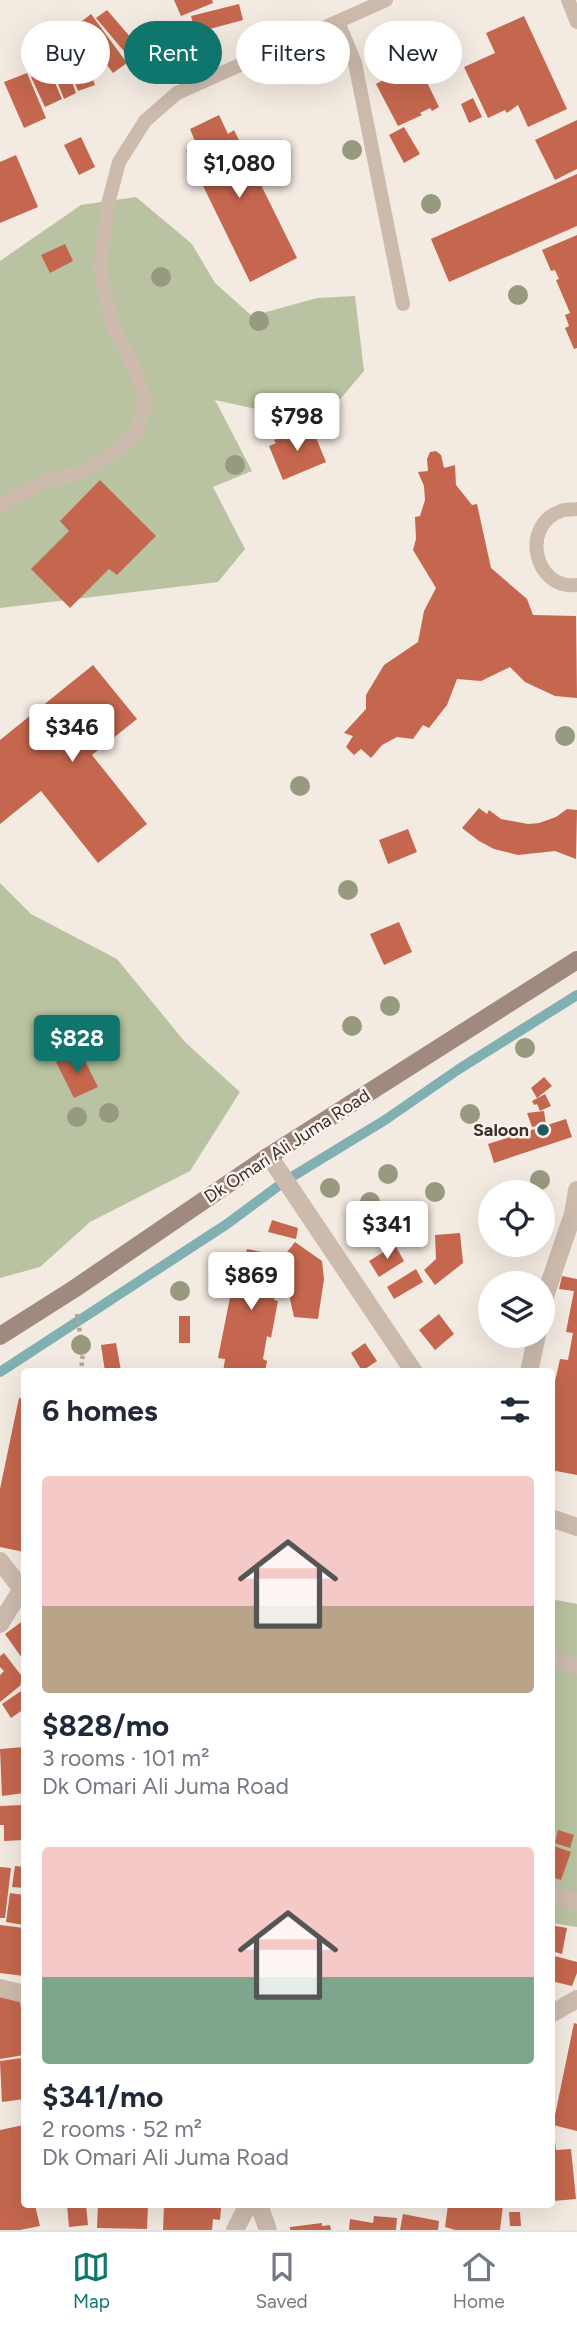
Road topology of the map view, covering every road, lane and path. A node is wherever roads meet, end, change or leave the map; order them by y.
1 (386, 0) edge
2 (568, 0) edge
3 (340, 21) edge
4 (577, 22) edge
5 (350, 51) edge
6 (236, 67) edge
7 (403, 304) dead end
8 (0, 506) edge
9 (577, 509) edge
10 (577, 585) edge
11 (577, 960) edge
12 (269, 1156) junction
13 (577, 1190) edge
14 (575, 1214) edge
15 (554, 1271) edge
16 (74, 1289) junction
17 (0, 1336) edge
18 (534, 1348) edge
19 (81, 1368) edge
20 (411, 1368) edge
21 (530, 1368) edge
22 (555, 1519) edge
23 (577, 1527) edge
24 (0, 1561) edge
25 (21, 1587) edge
26 (21, 1593) edge
27 (0, 1624) edge
28 (555, 1659) edge
29 (577, 1667) edge
30 (555, 1895) edge
31 (577, 1902) edge
32 (0, 1988) edge
33 (21, 1993) edge
34 (577, 1999) edge
35 (555, 2012) edge
36 (246, 2208) edge
37 (260, 2208) edge
38 (235, 2230) edge
39 (268, 2230) edge

1 - 3 lane
2 - 4 lane
5 - 7 lane
6 - 8 lane
9 - 10 lane
11 - 12 street, Dk Omari Ali Juma Road
12 - 16 street, Dk Omari Ali Juma Road
12 - 20 street
13 - 14 street
14 - 15 street
16 - 17 street, Dk Omari Ali Juma Road
16 - 19 path
18 - 21 street
22 - 23 street
24 - 25 street
26 - 27 street
28 - 29 street
30 - 31 street
32 - 33 street
34 - 35 street
36 - 38 street
37 - 39 street

